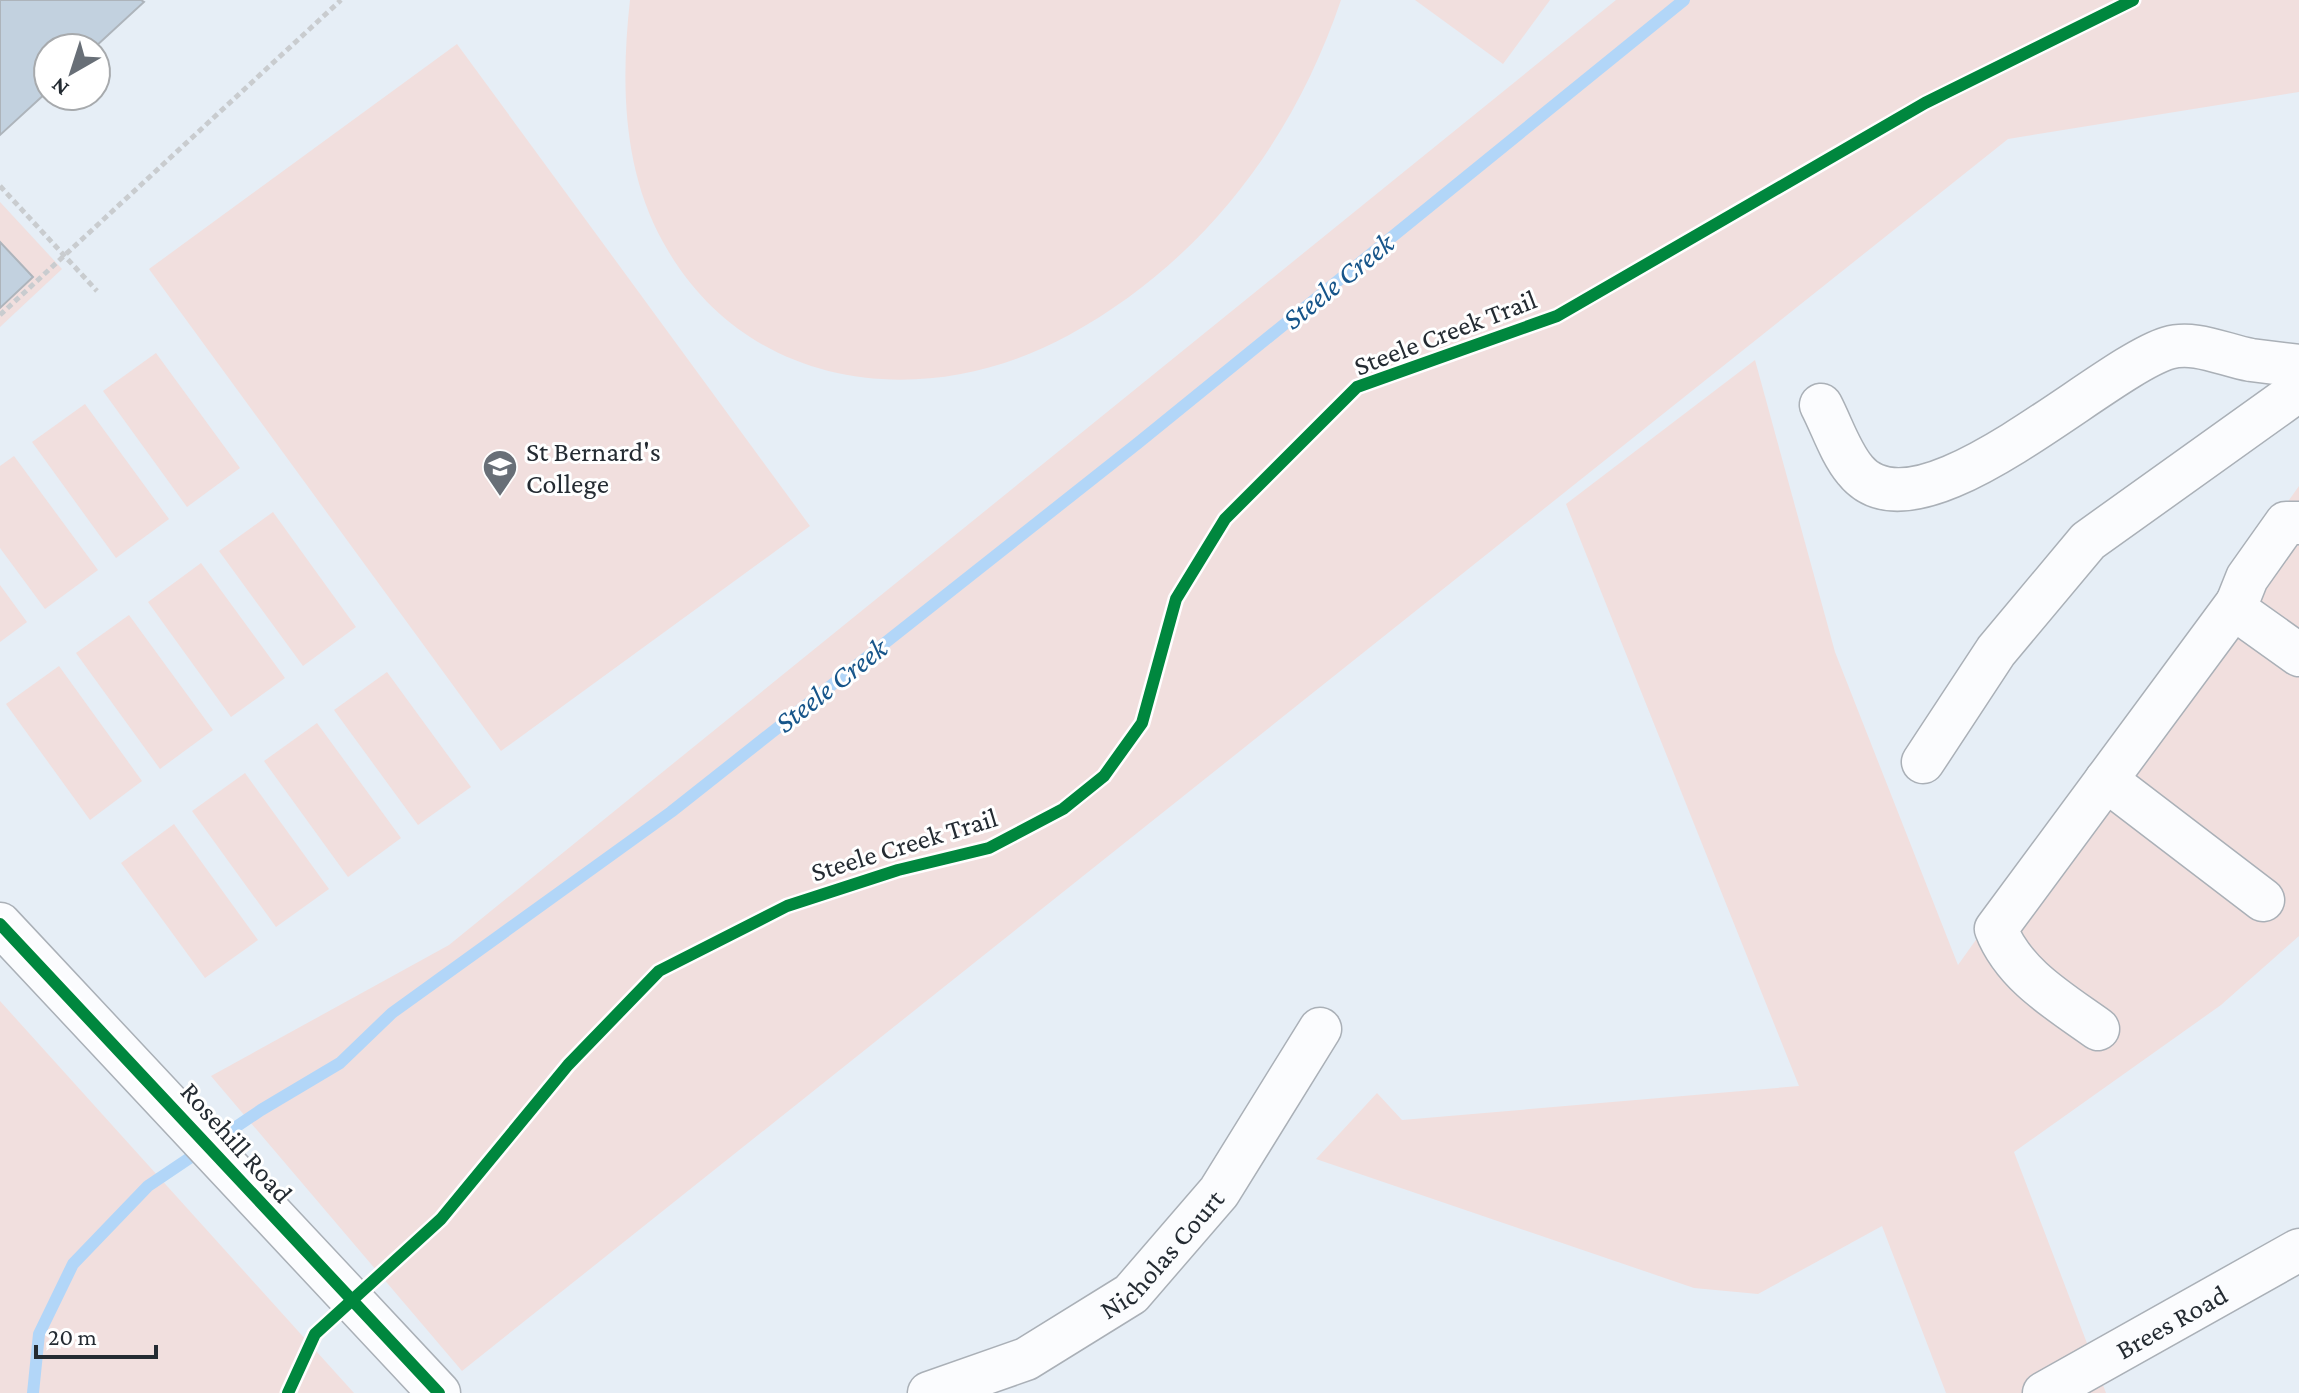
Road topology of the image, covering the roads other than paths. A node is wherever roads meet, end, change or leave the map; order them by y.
1 (2299, 366) edge
2 (2299, 390) edge
3 (1821, 405) dead end
4 (2299, 523) edge
5 (2237, 603) junction
6 (2299, 655) edge
7 (1923, 762) dead end
8 (2106, 780) junction
9 (2263, 900) dead end
10 (0, 924) edge
11 (1320, 1029) dead end
12 (2098, 1029) dead end
13 (2299, 1250) edge
14 (439, 1393) edge
15 (929, 1393) edge
16 (2044, 1393) edge

1 - 3 street
2 - 7 street
4 - 5 street
5 - 6 street
5 - 8 street
8 - 9 street
8 - 12 street
10 - 14 street, Rosehill Road
11 - 15 street, Nicholas Court
13 - 16 street, Brees Road

